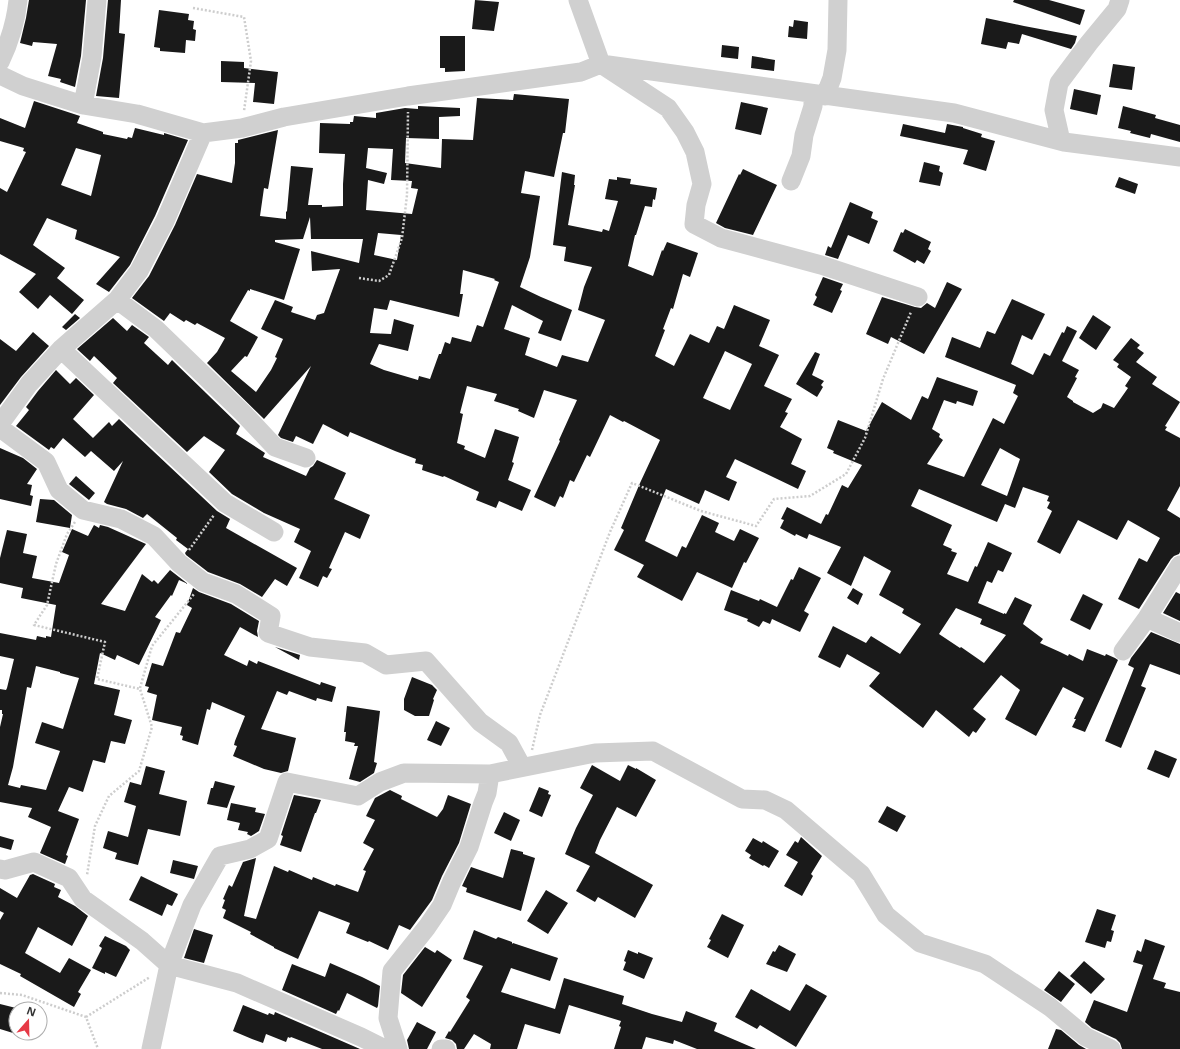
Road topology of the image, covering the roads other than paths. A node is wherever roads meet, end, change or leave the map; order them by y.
1 (18, 0) edge
2 (97, 0) edge
3 (578, 0) edge
4 (838, 0) edge
5 (1120, 0) edge
6 (0, 62) edge
7 (601, 64) junction
8 (0, 75) edge
9 (819, 95) junction
10 (83, 105) junction
11 (203, 133) junction
12 (1061, 141) junction
13 (1180, 157) edge
14 (791, 181) dead end
15 (918, 297) road end
16 (117, 300) junction
17 (61, 349) junction
18 (0, 424) edge
19 (0, 428) edge
20 (306, 458) dead end
21 (274, 532) dead end
22 (1180, 565) edge
23 (1147, 618) junction
24 (1180, 633) edge
25 (1124, 651) dead end
26 (525, 767) junction
27 (490, 774) junction
28 (0, 869) edge
29 (168, 965) junction
30 (151, 1049) edge
31 (385, 1049) edge
32 (398, 1049) edge
33 (441, 1049) edge
34 (446, 1049) edge
35 (1111, 1049) edge

1 - 6 street
2 - 10 street
3 - 7 street
4 - 9 street
5 - 12 street
7 - 9 street
7 - 11 street
7 - 15 street
8 - 10 street
9 - 12 street
9 - 14 street
10 - 11 street
11 - 16 street
12 - 13 street
16 - 17 street
16 - 20 street
17 - 18 street
17 - 21 street
19 - 26 street
22 - 23 street
23 - 24 street
23 - 25 street
26 - 27 street
26 - 35 street
27 - 29 street
27 - 32 street
28 - 29 street
29 - 30 street
29 - 31 street
33 - 34 street

